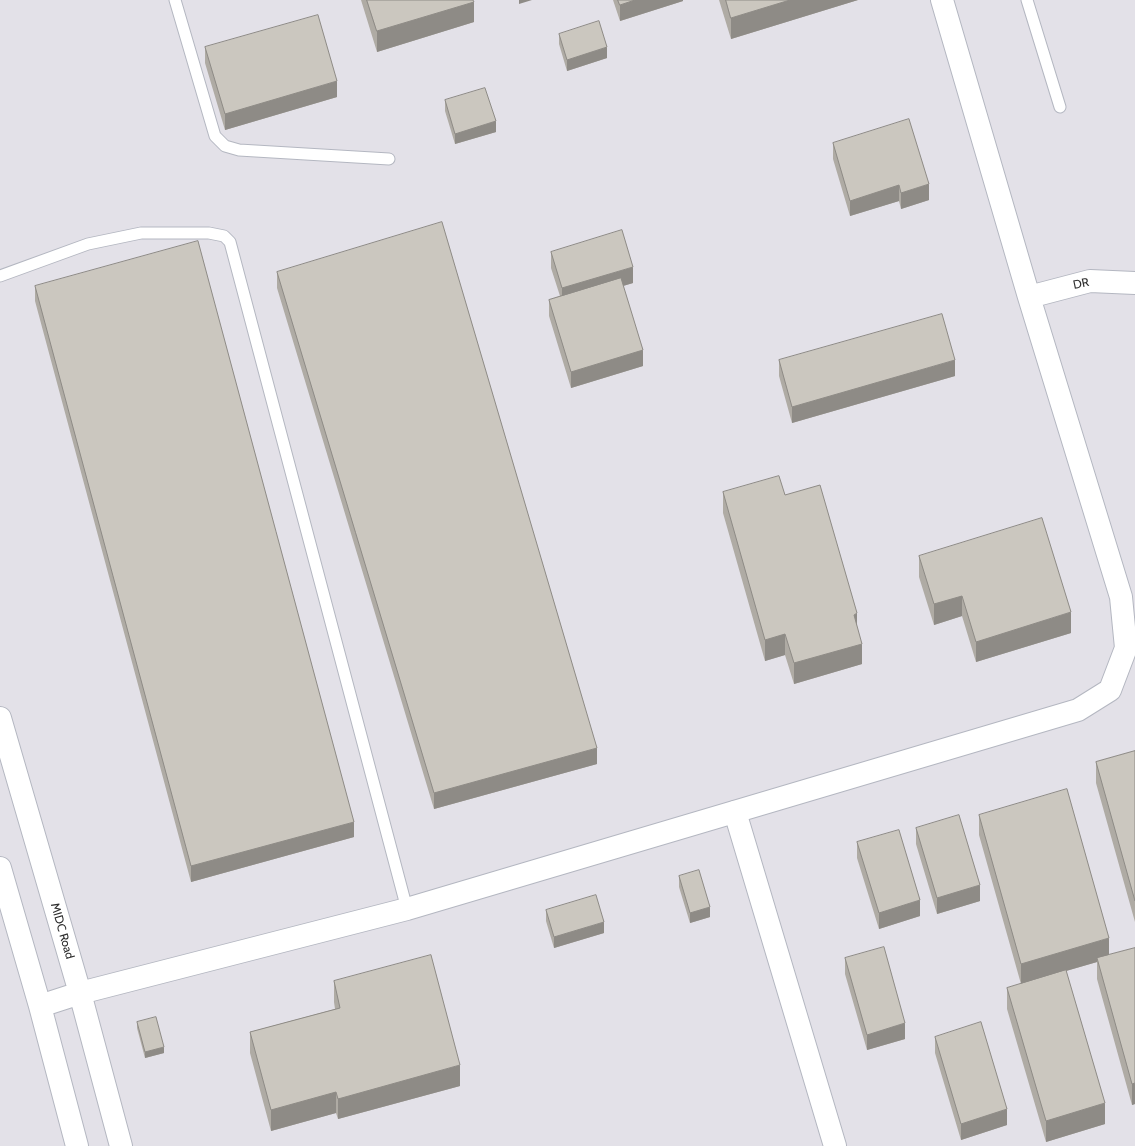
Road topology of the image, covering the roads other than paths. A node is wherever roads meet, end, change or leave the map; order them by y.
1 (175, 0) edge
2 (942, 0) edge
3 (1027, 0) edge
4 (1060, 107) dead end
5 (389, 159) dead end
6 (0, 276) edge
7 (1135, 283) edge
8 (1029, 297) junction
9 (0, 718) edge
10 (735, 812) junction
11 (0, 868) edge
12 (407, 909) junction
13 (80, 993) junction
14 (40, 1006) junction
15 (77, 1146) edge
16 (122, 1146) edge
17 (835, 1146) edge

1 - 5 lane
2 - 8 street
3 - 4 lane
6 - 12 lane
7 - 8 street, DR
8 - 10 street
9 - 13 street, MIDC Road
10 - 12 street
10 - 17 street
11 - 14 street
12 - 13 street
13 - 14 street
13 - 16 street, MIDC Road
14 - 15 street

